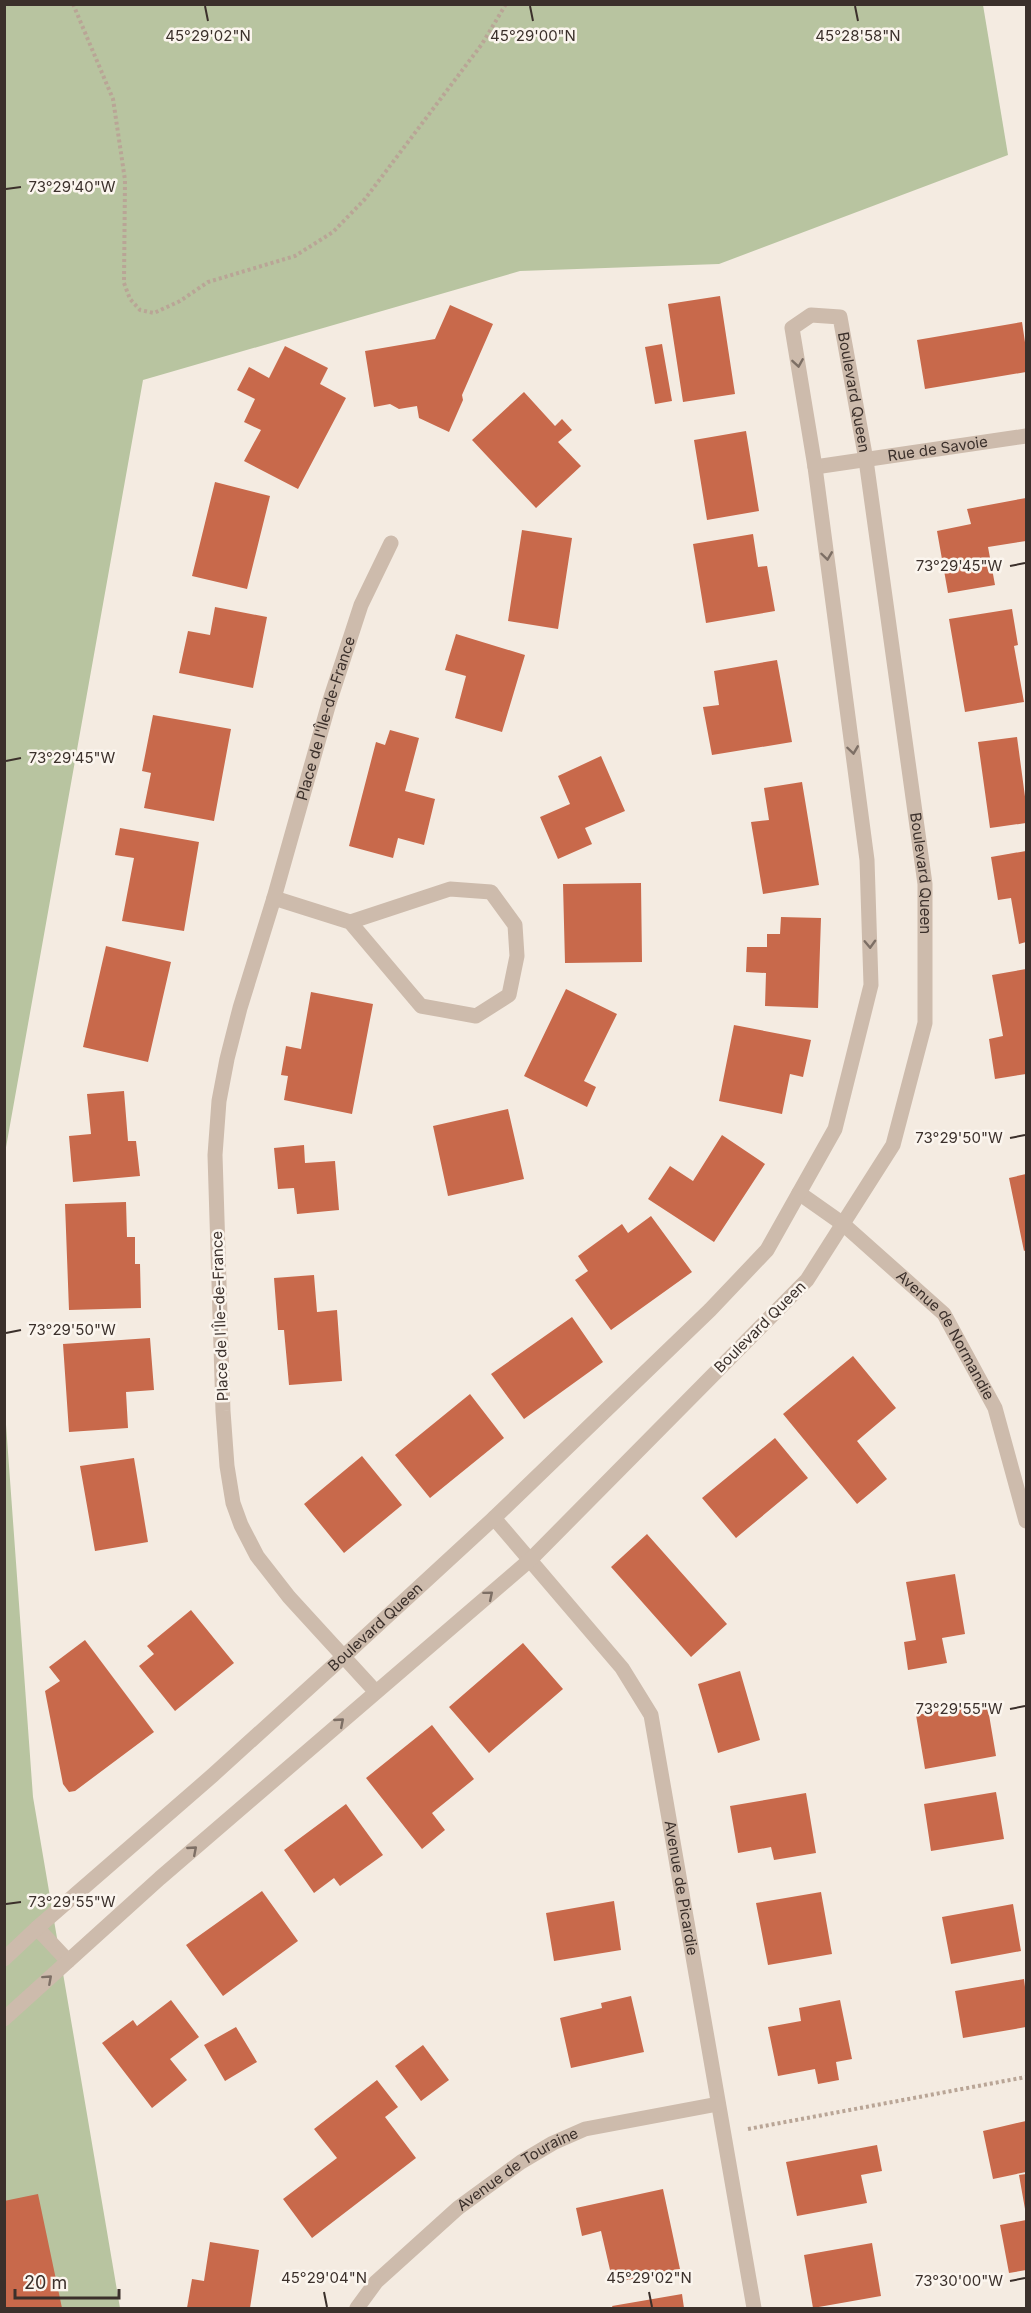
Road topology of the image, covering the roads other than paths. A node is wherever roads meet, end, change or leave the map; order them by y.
1 (1026, 436) edge
2 (866, 460) junction
3 (815, 467) junction
4 (391, 543) dead end
5 (274, 898) junction
6 (350, 922) junction
7 (799, 1193) junction
8 (843, 1224) junction
9 (494, 1518) junction
10 (1026, 1521) edge
11 (531, 1559) junction
12 (343, 1657) junction
13 (375, 1691) junction
14 (37, 1928) junction
15 (4, 1959) edge
16 (68, 1961) junction
17 (4, 2019) edge
18 (718, 2104) junction
19 (357, 2308) edge
20 (754, 2308) edge

1 - 2 street, Rue de Savoie
2 - 3 street, Rue de Savoie
2 -> 3 street, Boulevard Queen
2 - 8 street, Boulevard Queen
3 -> 7 street, Boulevard Queen
4 - 5 street, Place de l'Île-de-France
5 - 6 street
5 - 12 street, Place de l'Île-de-France
6 - 6 street
7 - 8 street, Avenue de Normandie
7 - 9 street, Boulevard Queen
8 - 10 street, Avenue de Normandie
8 - 11 street, Boulevard Queen
9 - 11 street, Avenue de Picardie
9 - 12 street, Boulevard Queen
13 -> 11 street, Boulevard Queen
11 - 18 street, Avenue de Picardie
12 - 13 street, Place de l'Île-de-France
12 - 14 street, Boulevard Queen
16 -> 13 street, Boulevard Queen
14 - 15 street, Boulevard Queen
14 - 16 street
17 -> 16 street, Boulevard Queen
18 - 19 street, Avenue de Touraine
18 - 20 street, Avenue de Picardie

